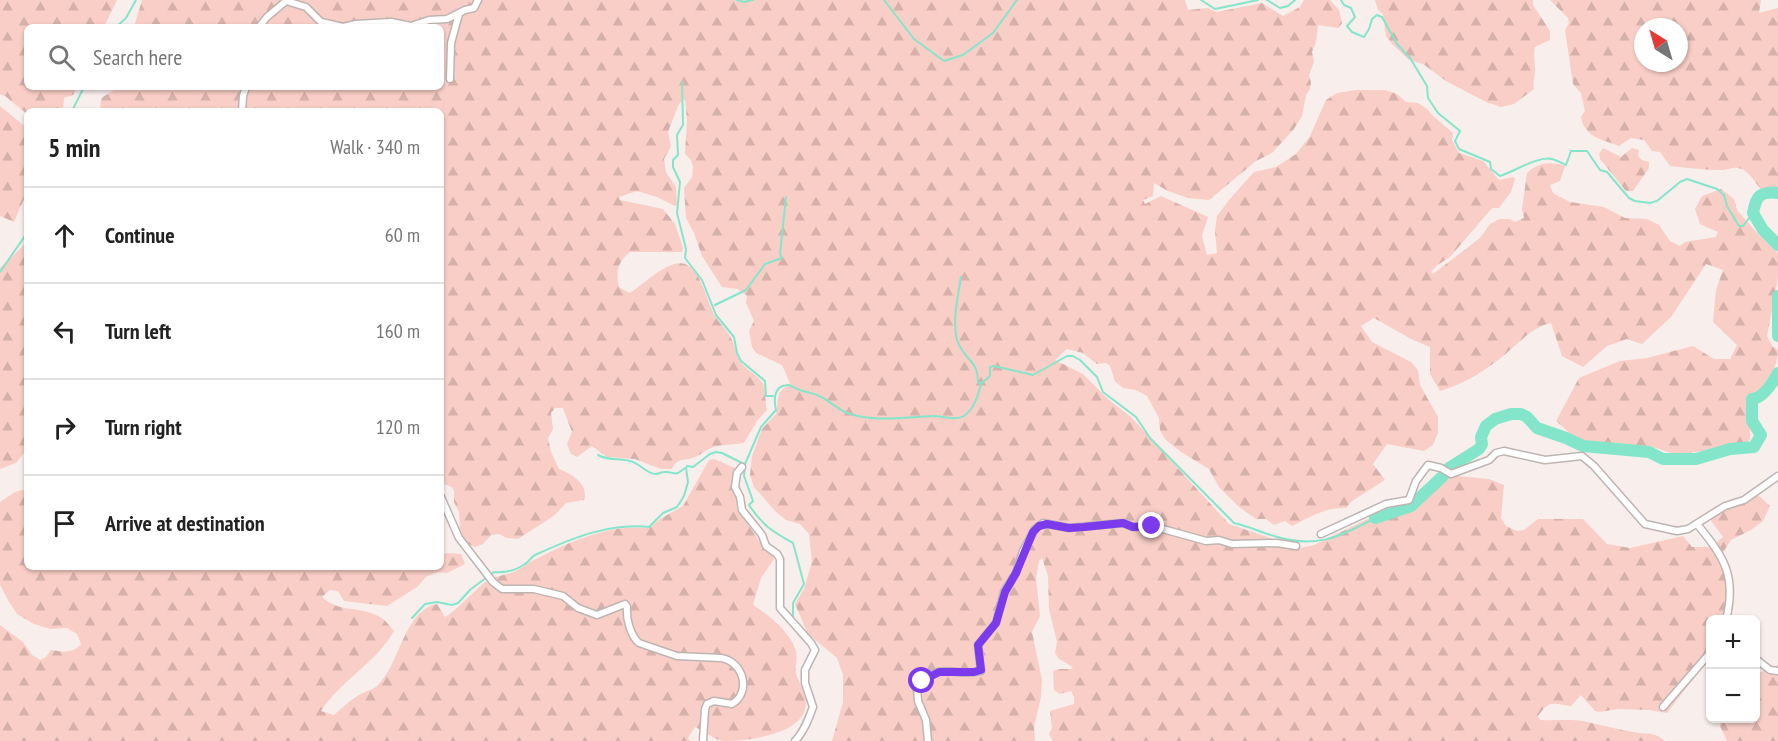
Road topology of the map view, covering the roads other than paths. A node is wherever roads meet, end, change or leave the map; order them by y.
1 (478, 0) edge
2 (460, 14) junction
3 (261, 24) edge
4 (328, 24) edge
5 (363, 24) edge
6 (401, 24) edge
7 (417, 24) edge
8 (450, 79) dead end
9 (245, 90) edge
10 (242, 108) edge
11 (742, 467) dead end
12 (1778, 476) edge
13 (444, 504) edge
14 (1698, 524) junction
15 (1321, 534) dead end
16 (1296, 546) dead end
17 (1727, 615) edge
18 (1706, 658) edge
19 (1760, 663) edge
20 (1778, 672) edge
21 (1664, 707) dead end
22 (703, 741) edge
23 (795, 741) edge
24 (928, 741) edge

1 - 2 street
2 - 7 street
2 - 8 street
3 - 4 street
5 - 6 street
9 - 10 street
11 - 23 street
12 - 14 street
13 - 22 street
14 - 15 street
14 - 17 street
16 - 24 street
18 - 21 street
19 - 20 street

